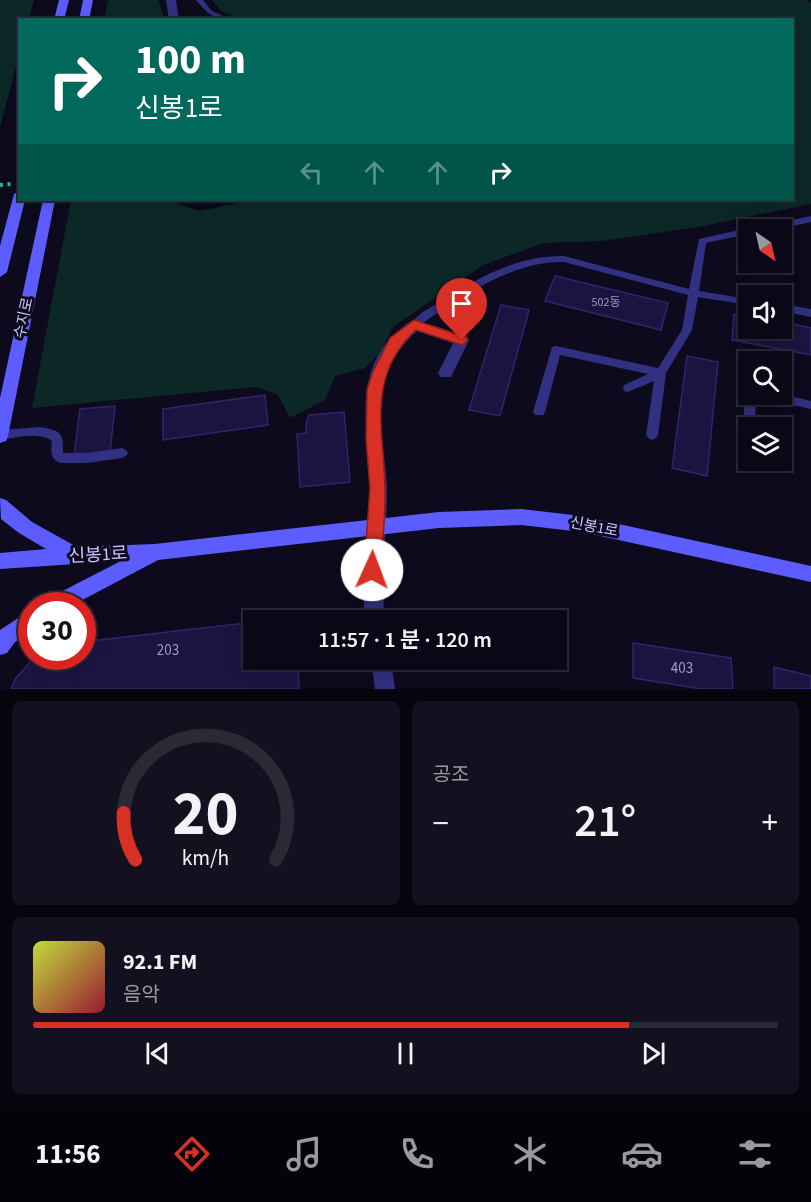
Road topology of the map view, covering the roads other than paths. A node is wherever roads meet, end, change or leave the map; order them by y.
1 (64, 0) edge
2 (88, 0) edge
3 (171, 0) edge
4 (199, 0) edge
5 (60, 18) edge
6 (84, 18) edge
7 (174, 18) edge
8 (224, 18) edge
9 (18, 201) edge
10 (49, 201) edge
11 (811, 219) edge
12 (792, 223) edge
13 (738, 233) edge
14 (0, 272) edge
15 (692, 292) junction
16 (738, 300) edge
17 (792, 310) edge
18 (811, 313) edge
19 (420, 319) dead end
20 (661, 373) junction
21 (446, 374) dead end
22 (628, 388) dead end
23 (792, 401) edge
24 (811, 405) edge
25 (539, 412) dead end
26 (652, 435) dead end
27 (0, 436) edge
28 (122, 453) dead end
29 (0, 505) edge
30 (374, 526) junction
31 (155, 552) junction
32 (75, 555) junction
33 (0, 561) edge
34 (811, 574) edge
35 (79, 592) edge
36 (374, 610) edge
37 (18, 628) edge
38 (0, 646) edge
39 (382, 670) edge
40 (385, 689) edge

1 - 5 main road
2 - 6 main road
3 - 7 street
4 - 8 lane
9 - 14 main road
10 - 27 main road, 수지로
11 - 12 lane
13 - 15 lane
15 - 16 lane
15 - 19 lane
15 - 20 lane
17 - 18 lane
20 - 22 lane
20 - 25 lane
20 - 26 lane
21 - 30 street
23 - 24 lane
27 - 28 lane
29 - 32 main road
30 - 31 main road, 신봉1로
30 - 34 main road, 신봉1로
30 - 36 street
31 - 32 main road, 신봉1로
31 - 35 main road
32 - 33 main road, 신봉1로
37 - 38 main road
39 - 40 street

